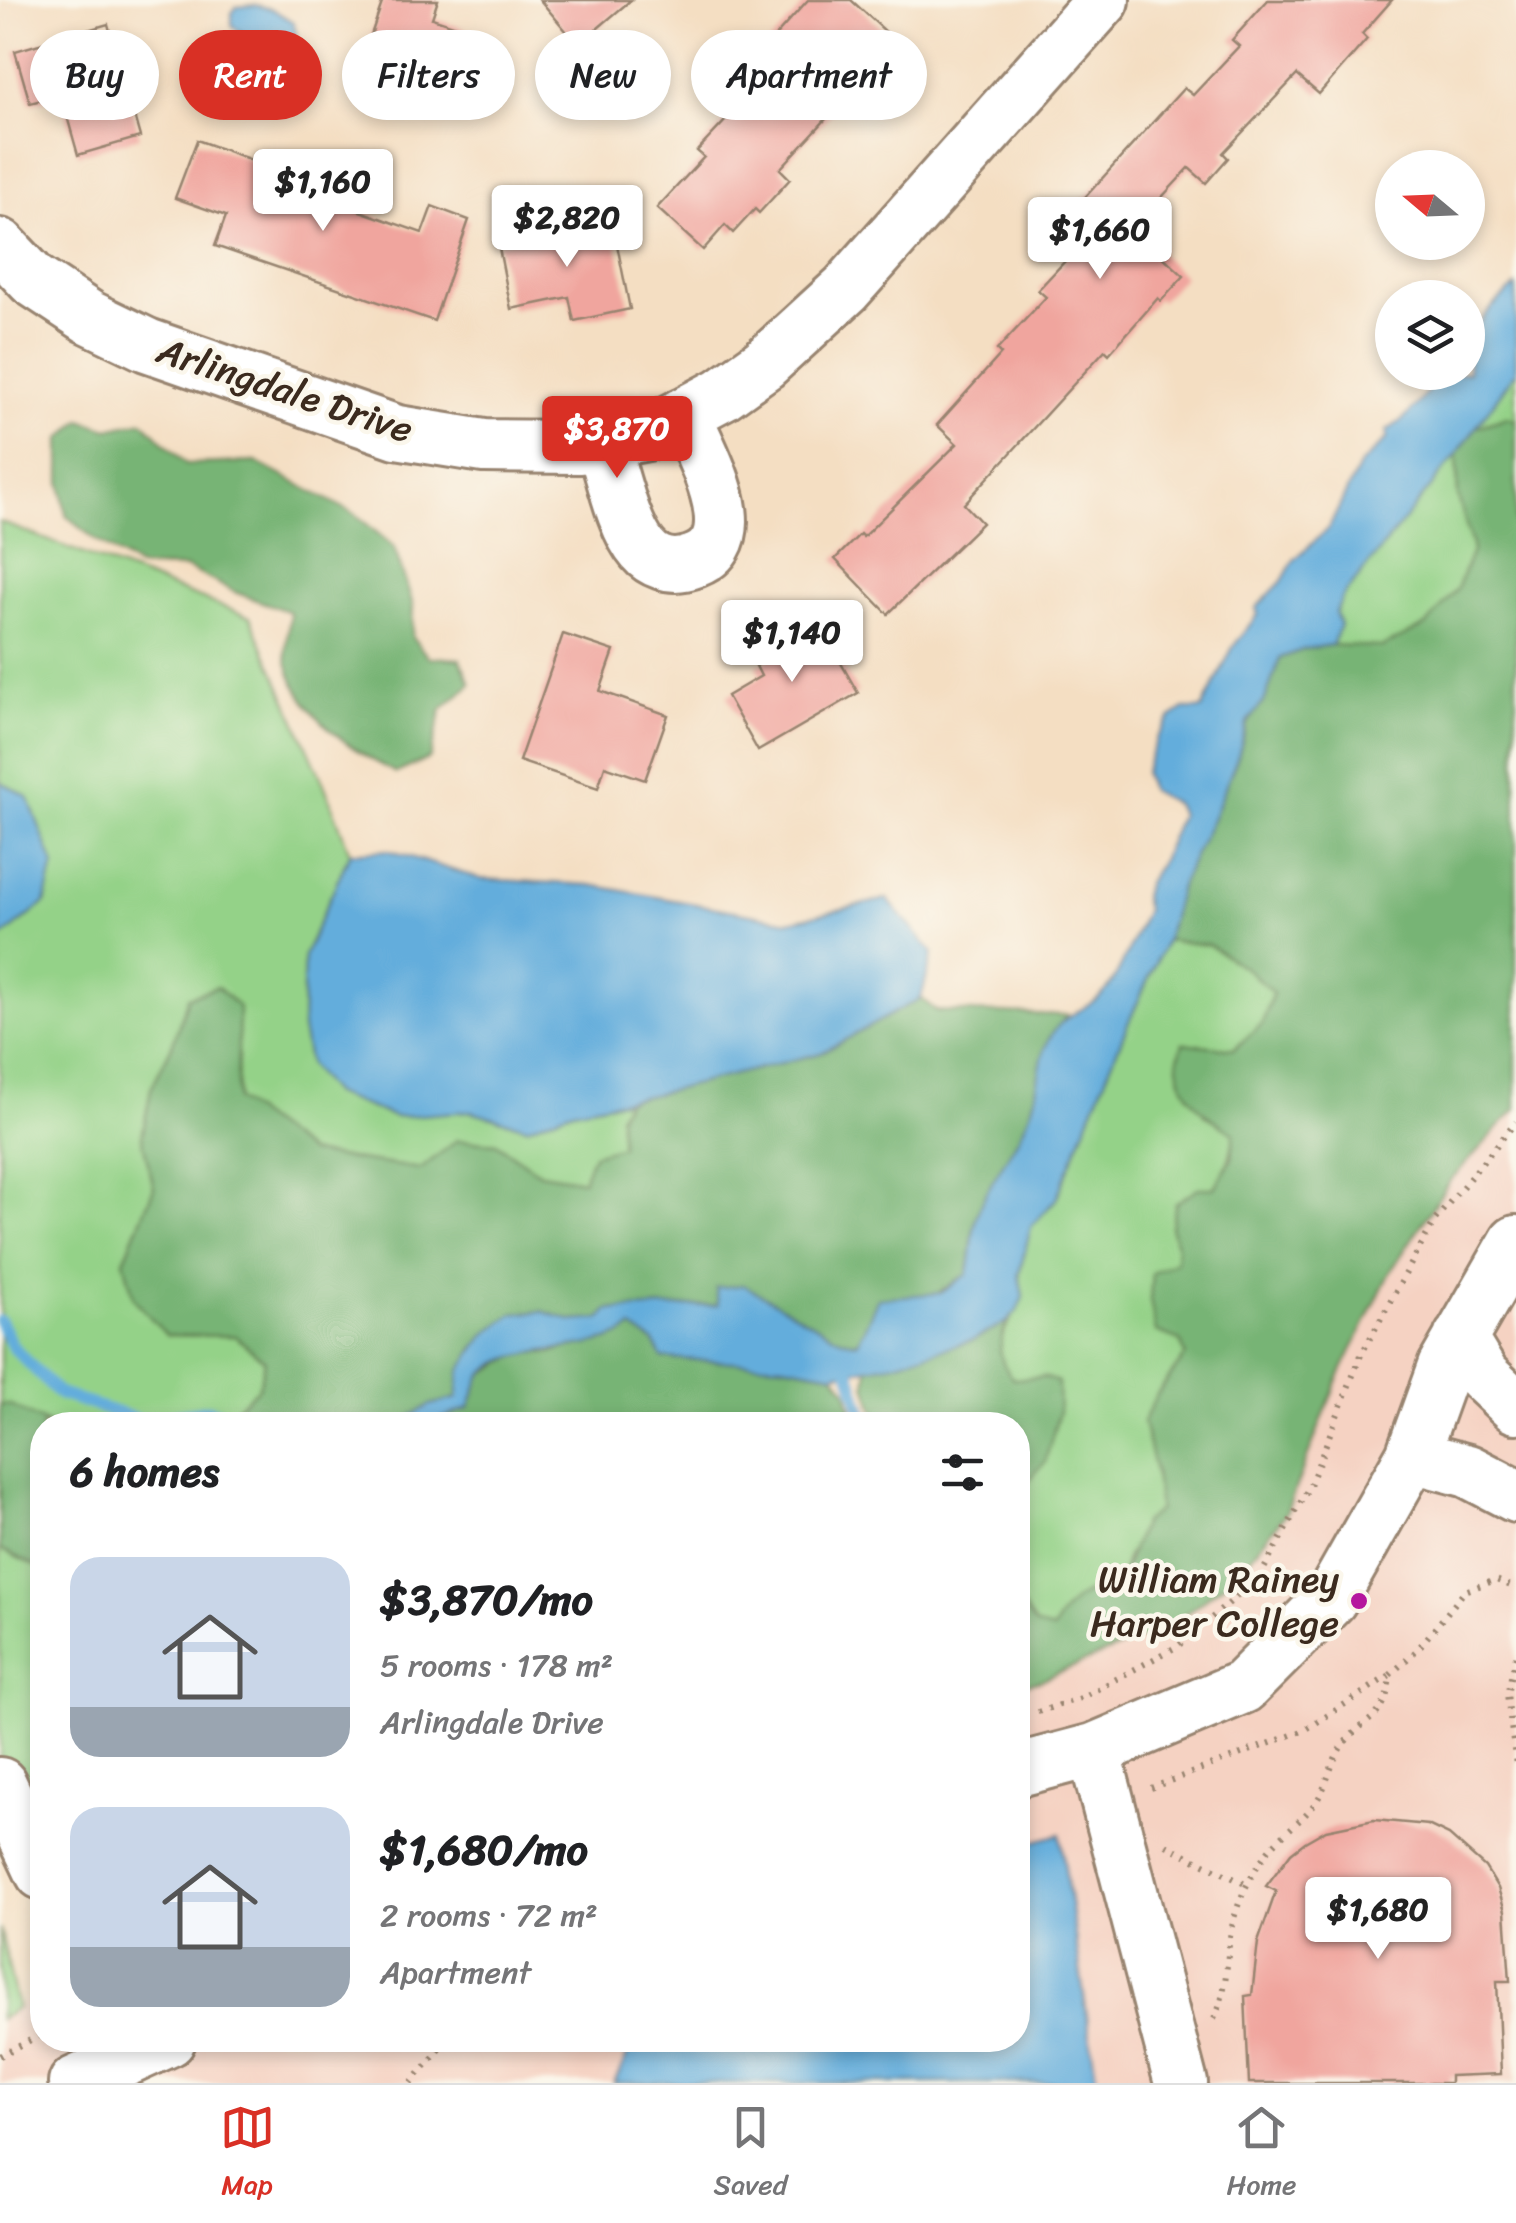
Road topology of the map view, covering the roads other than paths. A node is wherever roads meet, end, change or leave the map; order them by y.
1 (1103, 0) edge
2 (0, 245) edge
3 (684, 414) junction
4 (602, 442) junction
5 (1516, 1242) edge
6 (1460, 1338) junction
7 (1430, 1404) junction
8 (1516, 1407) edge
9 (1516, 1426) edge
10 (1412, 1456) junction
11 (1516, 1496) edge
12 (1094, 1750) junction
13 (1030, 1767) edge
14 (0, 1784) edge
15 (30, 1848) edge
16 (130, 2052) edge
17 (78, 2068) edge
18 (1181, 2083) edge

1 - 3 street, Arlingdale Drive
2 - 4 street, Arlingdale Drive
3 - 4 street, Arlingdale Drive
3 - 4 street
5 - 6 street
6 - 7 street
6 - 8 street
7 - 9 street
7 - 10 street
10 - 11 street
10 - 12 street
12 - 13 street
12 - 18 street
14 - 15 street
16 - 17 street

